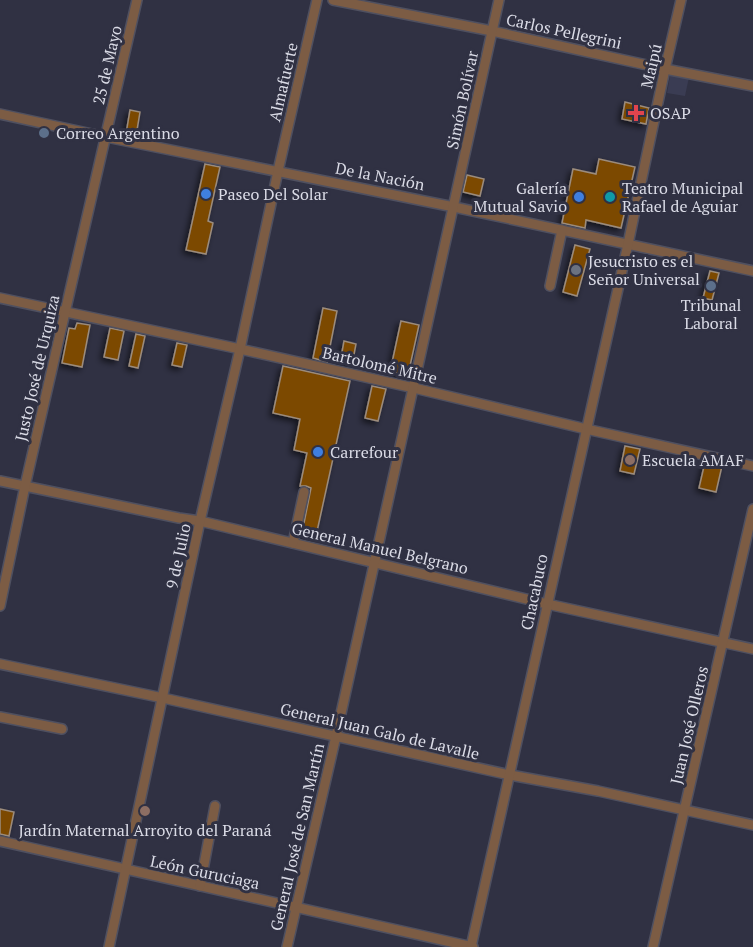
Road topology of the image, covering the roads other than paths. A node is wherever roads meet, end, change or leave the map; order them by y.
1 (137, 0) edge
2 (317, 0) edge
3 (333, 0) edge
4 (499, 0) edge
5 (681, 0) edge
6 (492, 31) junction
7 (665, 69) junction
8 (753, 86) edge
9 (0, 114) edge
10 (106, 137) junction
11 (278, 171) junction
12 (454, 207) junction
13 (562, 230) junction
14 (628, 244) junction
15 (753, 271) edge
16 (550, 286) dead end
17 (0, 298) edge
18 (66, 312) junction
19 (240, 349) junction
20 (414, 388) junction
21 (586, 429) junction
22 (753, 466) edge
23 (0, 481) edge
24 (25, 486) junction
25 (304, 492) dead end
26 (753, 509) edge
27 (200, 521) junction
28 (293, 543) junction
29 (375, 562) junction
30 (547, 604) junction
31 (0, 606) edge
32 (723, 642) junction
33 (753, 649) edge
34 (0, 664) edge
35 (163, 698) junction
36 (0, 717) edge
37 (62, 729) dead end
38 (336, 736) junction
39 (510, 775) junction
40 (215, 806) dead end
41 (685, 810) junction
42 (753, 825) edge
43 (0, 841) edge
44 (126, 869) junction
45 (200, 886) junction
46 (295, 907) junction
47 (109, 947) edge
48 (286, 947) edge
49 (472, 947) edge
50 (653, 947) edge

1 - 10 street, 25 de Mayo
2 - 11 street, Almafuerte
3 - 6 street, Carlos Pellegrini
4 - 6 street, Simón Bolívar
5 - 7 street, Maipú
6 - 7 street, Carlos Pellegrini
6 - 12 street, Simón Bolívar
7 - 8 street, Carlos Pellegrini
7 - 14 street, Maipú
9 - 10 street, De la Nación
10 - 11 street, De la Nación
10 - 18 street, Justo José de Urquiza
11 - 12 street, De la Nación
11 - 19 street, 9 de Julio
12 - 13 street, De la Nación
12 - 20 street, General José de San Martín
13 - 14 street, De la Nación
13 - 16 street
14 - 15 street, De la Nación
14 - 21 street, Chacabuco
17 - 18 street, Bartolomé Mitre
18 - 19 street, Bartolomé Mitre
18 - 24 street, Justo José de Urquiza
19 - 20 street, Bartolomé Mitre
19 - 27 street, 9 de Julio
20 - 21 street, Bartolomé Mitre
20 - 29 street, General José de San Martín
21 - 22 street, Bartolomé Mitre
21 - 30 street, Chacabuco
23 - 24 street, General Manuel Belgrano
24 - 27 street, General Manuel Belgrano
24 - 31 street, Justo José de Urquiza
25 - 28 street
26 - 32 street, Juan José Olleros
27 - 28 street, General Manuel Belgrano
27 - 35 street, 9 de Julio
28 - 29 street, General Manuel Belgrano
29 - 30 street, General Manuel Belgrano
29 - 38 street, General José de San Martín
30 - 32 street, General Manuel Belgrano
30 - 39 street, Chacabuco
32 - 33 street, General Manuel Belgrano
32 - 41 street, Juan José Olleros
34 - 35 street, General Juan Galo de Lavalle
35 - 38 street, General Juan Galo de Lavalle
35 - 44 street, 9 de Julio
36 - 37 street
38 - 39 street, General Juan Galo de Lavalle
38 - 46 street, General José de San Martín
39 - 41 street, General Juan Galo de Lavalle
39 - 49 street, Chacabuco
40 - 45 street
41 - 42 street, General Juan Galo de Lavalle
41 - 50 street, Juan José Olleros
43 - 44 street, León Guruciaga
44 - 45 street, León Guruciaga
44 - 47 street, 9 de Julio
45 - 46 street, León Guruciaga
46 - 48 street, General José de San Martín
46 - 49 street, León Guruciaga

